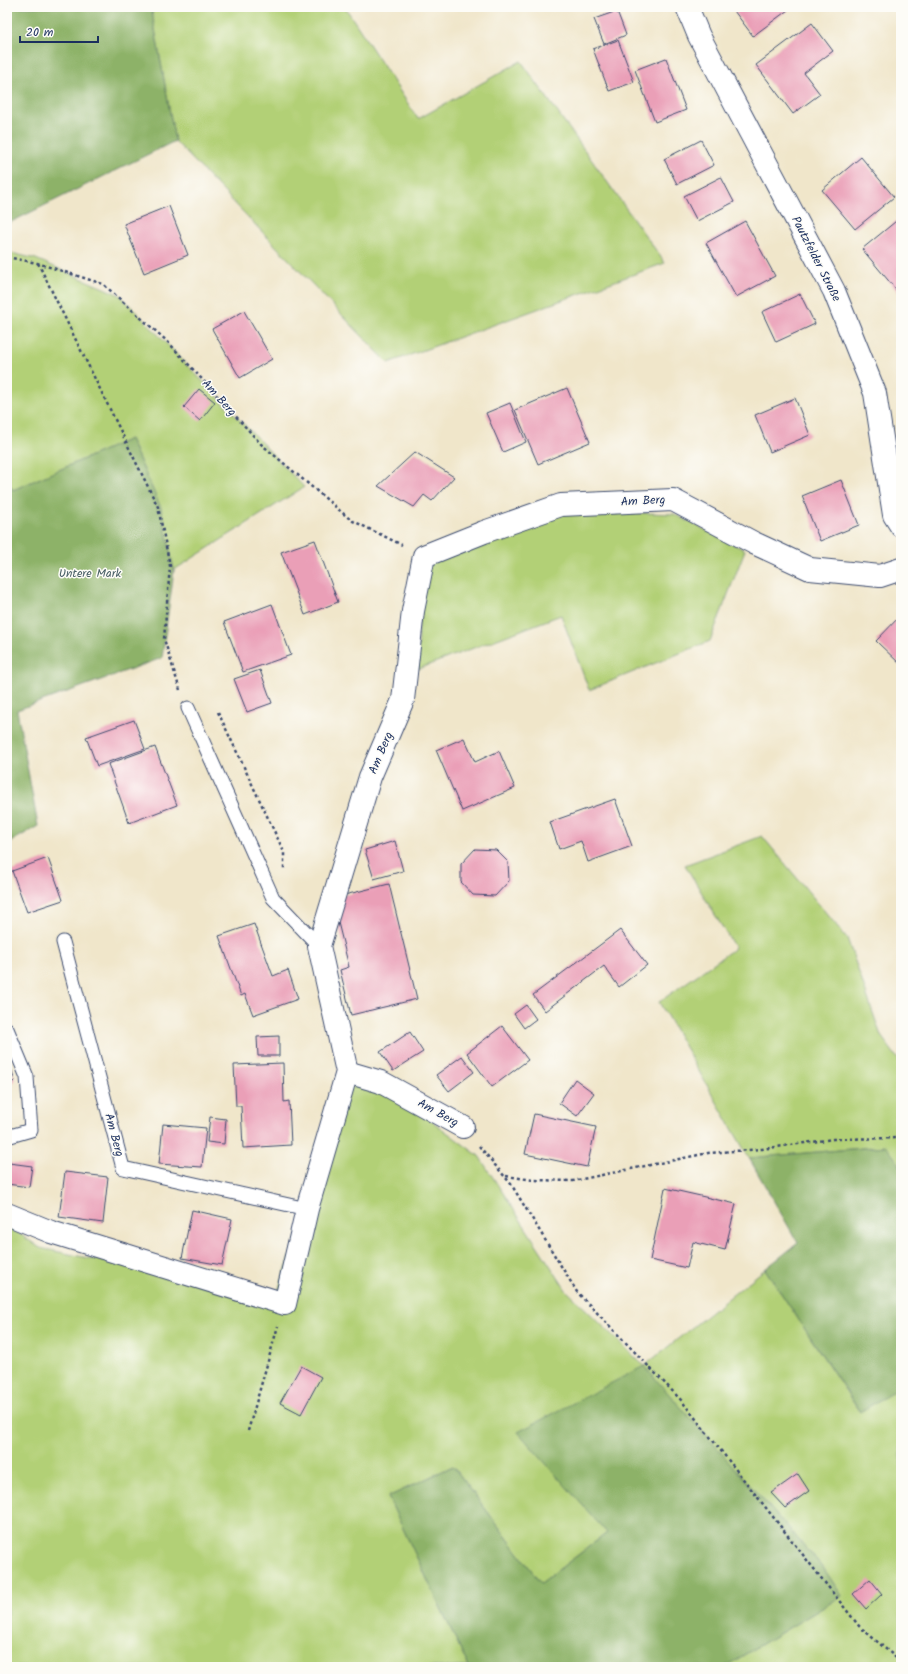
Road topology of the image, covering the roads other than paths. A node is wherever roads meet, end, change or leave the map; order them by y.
1 (687, 7) edge
2 (901, 526) edge
3 (901, 569) edge
4 (188, 708) road end
5 (64, 942) dead end
6 (319, 946) junction
7 (7, 1029) edge
8 (347, 1072) junction
9 (463, 1127) road end
10 (7, 1137) edge
11 (307, 1209) junction
12 (7, 1214) edge

1 - 2 street, Pautzfelder Straße
3 - 6 street, Am Berg
4 - 6 lane
5 - 11 lane, Am Berg
6 - 8 street, Am Berg
7 - 10 lane
8 - 9 street, Am Berg
8 - 11 street, Am Berg
11 - 12 street, Am Berg

